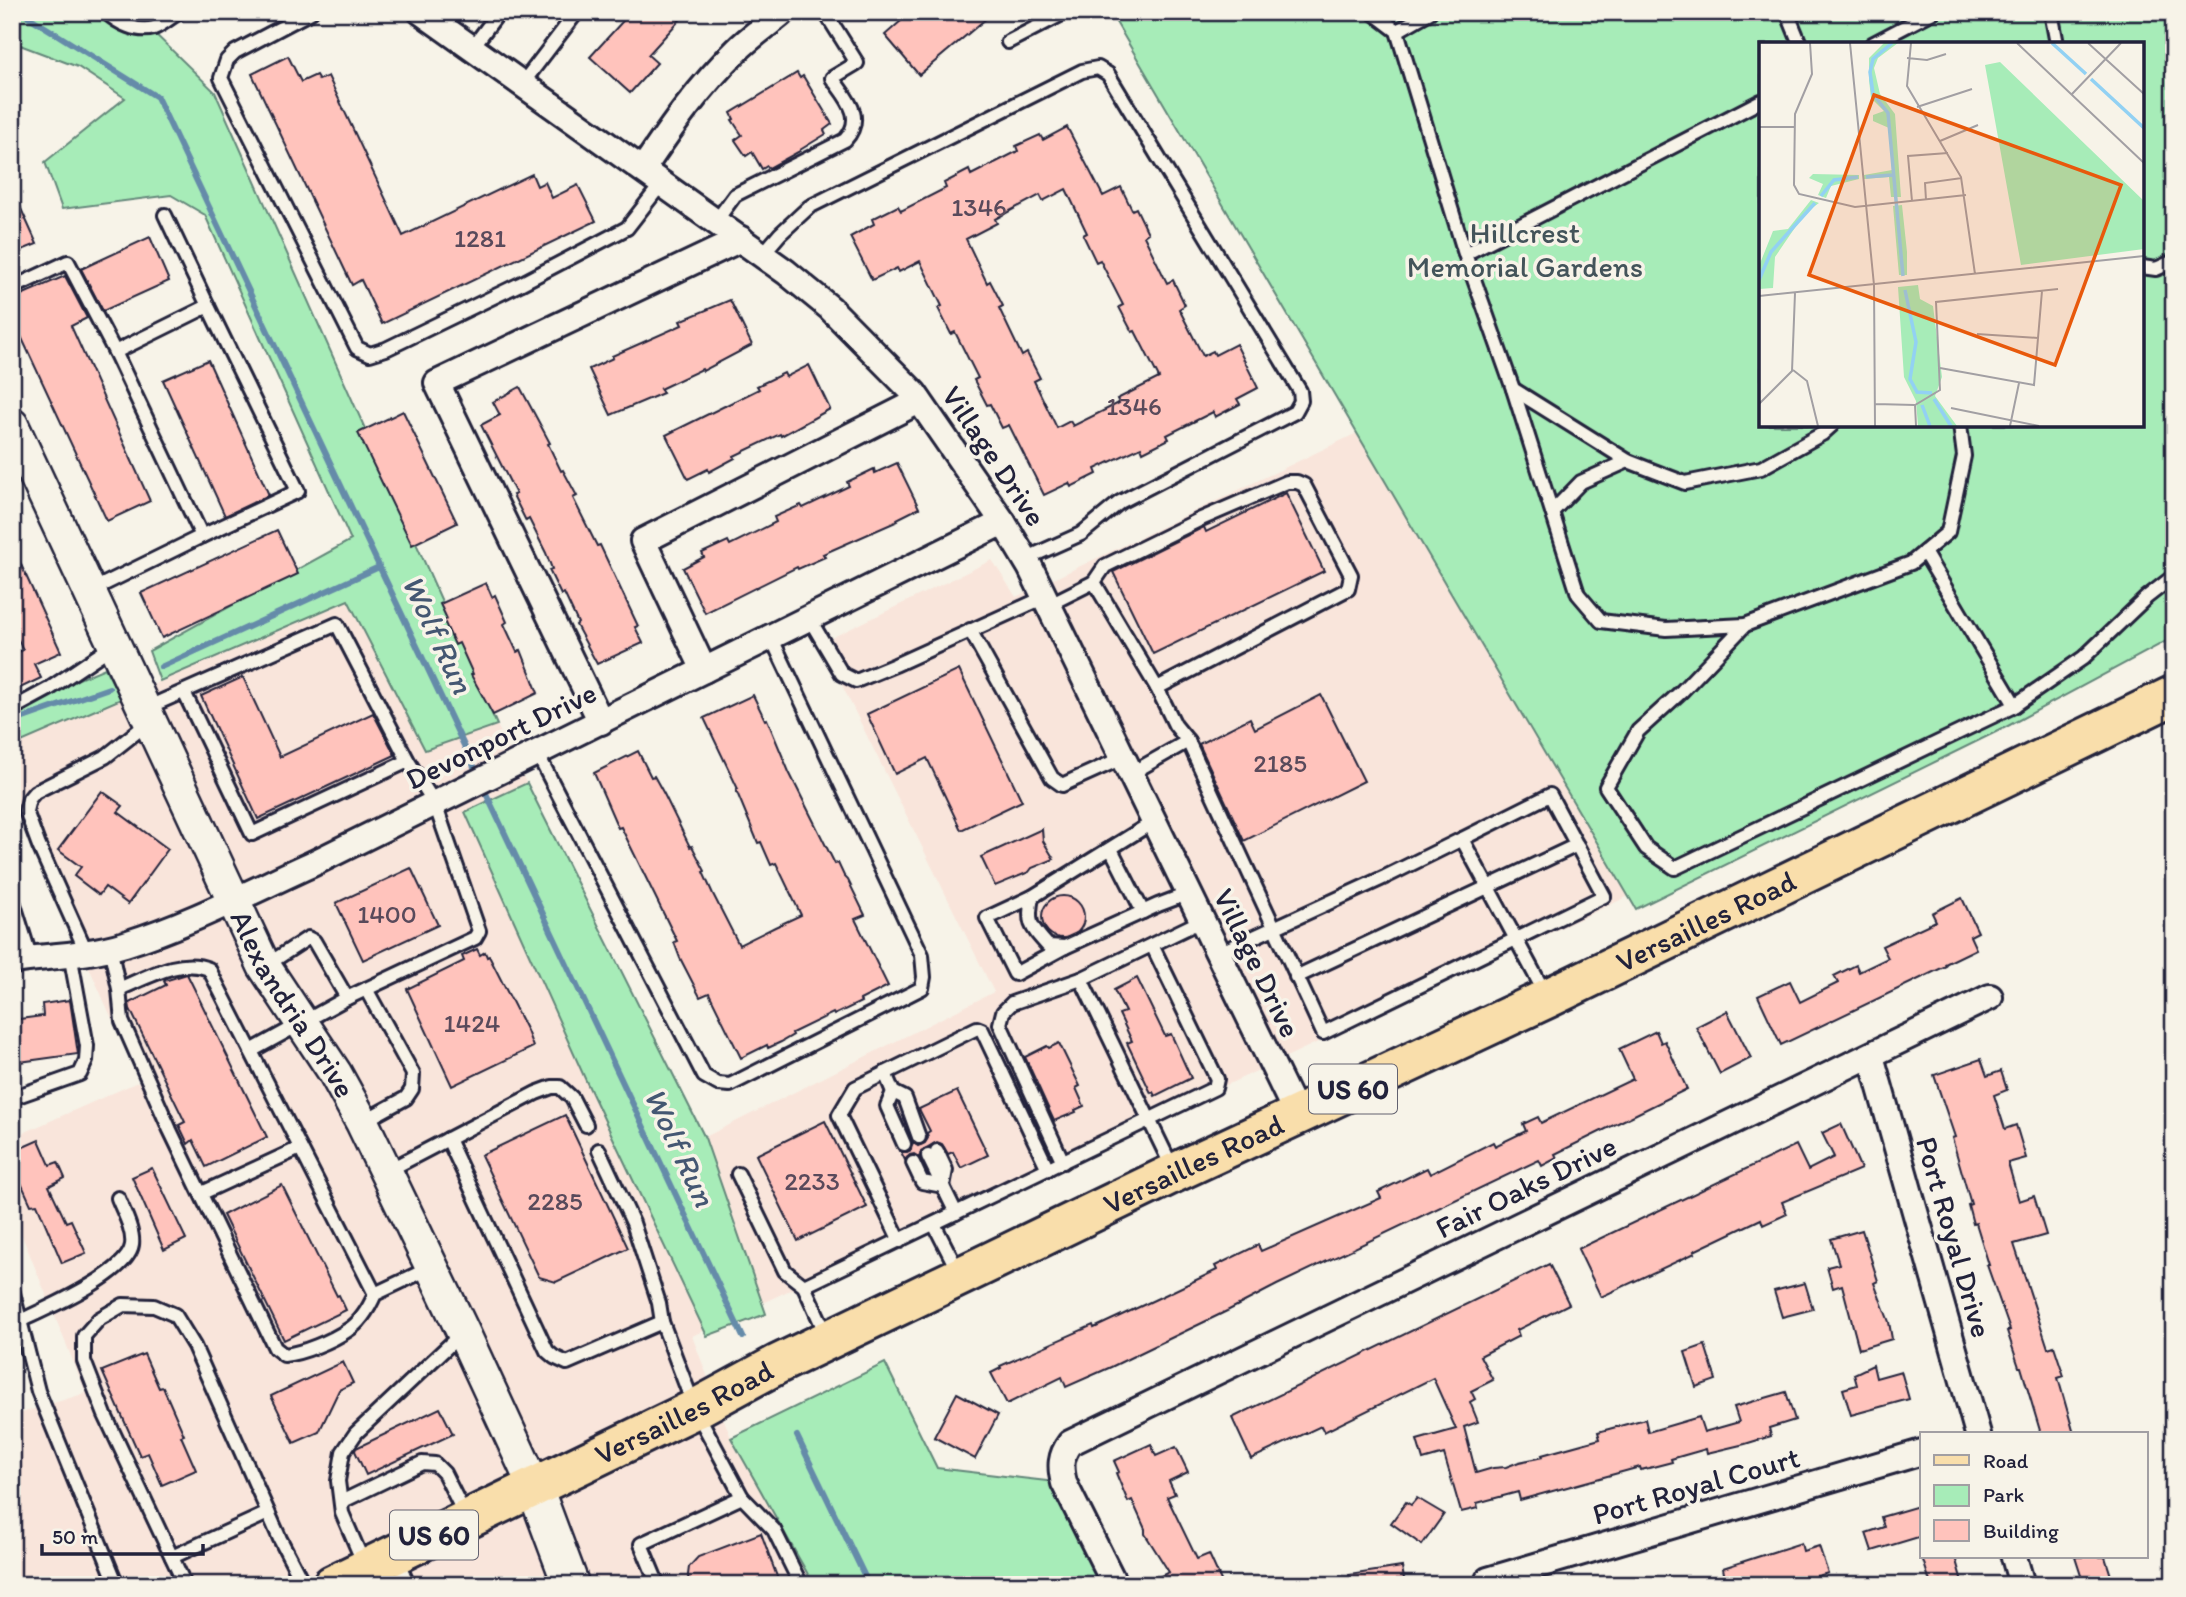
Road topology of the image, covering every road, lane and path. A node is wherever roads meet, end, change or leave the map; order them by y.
1 (106, 12) edge
2 (179, 12) edge
3 (311, 12) edge
4 (421, 12) edge
5 (499, 12) edge
6 (577, 12) edge
7 (825, 12) edge
8 (1066, 12) edge
9 (1372, 12) edge
10 (1430, 12) edge
11 (1787, 12) edge
12 (1933, 12) edge
13 (2051, 12) edge
14 (780, 13) edge
15 (1397, 31) junction
16 (1008, 42) dead end
17 (1799, 42) edge
18 (1876, 42) edge
19 (2057, 42) edge
20 (472, 48) junction
21 (522, 83) junction
22 (1759, 102) edge
23 (653, 176) junction
24 (165, 215) dead end
25 (716, 221) junction
26 (741, 239) junction
27 (1465, 254) junction
28 (762, 255) junction
29 (2174, 261) edge
30 (2144, 267) edge
31 (12, 288) edge
32 (208, 306) junction
33 (115, 352) junction
34 (1513, 389) junction
35 (919, 401) junction
36 (12, 425) edge
37 (1830, 427) edge
38 (1960, 427) edge
39 (1628, 461) junction
40 (1552, 512) junction
41 (1003, 522) junction
42 (202, 536) junction
43 (1924, 552) junction
44 (1025, 559) junction
45 (2174, 576) edge
46 (1094, 582) junction
47 (89, 591) junction
48 (1046, 601) junction
49 (809, 618) junction
50 (1745, 625) junction
51 (970, 630) junction
52 (771, 637) junction
53 (114, 645) junction
54 (704, 670) junction
55 (1157, 688) junction
56 (184, 692) junction
57 (2174, 695) edge
58 (2015, 705) junction
59 (12, 709) edge
60 (147, 715) junction
61 (601, 722) junction
62 (1188, 741) junction
63 (537, 753) junction
64 (408, 761) junction
65 (1126, 766) junction
66 (435, 804) junction
67 (1153, 822) junction
68 (1462, 839) junction
69 (1577, 845) junction
70 (1111, 849) junction
71 (1487, 887) junction
72 (1187, 894) junction
73 (1032, 897) junction
74 (12, 898) edge
75 (233, 900) junction
76 (1143, 912) junction
77 (1201, 921) junction
78 (1274, 928) junction
79 (1515, 939) junction
80 (1152, 945) junction
81 (1065, 947) junction
82 (89, 951) junction
83 (1217, 954) junction
84 (22, 960) edge
85 (264, 966) junction
86 (1296, 977) junction
87 (1081, 979) junction
88 (119, 989) junction
89 (366, 989) junction
90 (1990, 997) dead end
91 (347, 998) junction
92 (1548, 998) junction
93 (303, 1024) junction
94 (251, 1051) junction
95 (1871, 1056) junction
96 (884, 1073) junction
97 (899, 1095) junction
98 (12, 1098) edge
99 (1297, 1115) junction
100 (1150, 1120) junction
101 (362, 1122) junction
102 (586, 1125) dead end
103 (923, 1135) dead end
104 (448, 1139) junction
105 (904, 1144) dead end
106 (300, 1148) junction
107 (599, 1150) dead end
108 (933, 1153) dead end
109 (1063, 1162) junction
110 (913, 1163) dead end
111 (1048, 1169) junction
112 (387, 1171) junction
113 (1174, 1172) junction
114 (738, 1174) dead end
115 (943, 1186) junction
116 (202, 1193) junction
117 (118, 1198) dead end
118 (956, 1213) junction
119 (934, 1224) junction
120 (900, 1241) junction
121 (432, 1267) junction
122 (961, 1276) junction
123 (804, 1286) junction
124 (13, 1293) edge
125 (375, 1294) junction
126 (20, 1321) junction
127 (662, 1322) junction
128 (463, 1332) junction
129 (828, 1340) junction
130 (695, 1409) junction
131 (1977, 1432) edge
132 (1920, 1453) edge
133 (534, 1486) junction
134 (742, 1497) junction
135 (341, 1502) junction
136 (268, 1513) junction
137 (467, 1519) junction
138 (172, 1557) junction
139 (2014, 1558) edge
140 (354, 1578) edge
141 (1488, 1580) dead end
142 (117, 1585) edge
143 (185, 1585) edge
144 (571, 1585) edge
145 (658, 1585) edge
146 (802, 1585) edge
147 (1115, 1585) edge
148 (2022, 1585) edge

1 - 2 lane
3 - 23 lane
4 - 20 street, Village Drive
5 - 20 lane
6 - 21 lane
7 - 25 lane
8 - 16 lane
9 - 15 lane
10 - 15 lane
11 - 17 lane
12 - 18 lane
13 - 19 lane
14 - 23 street
15 - 27 lane
20 - 21 street, Village Drive
21 - 23 street, Village Drive
22 - 27 lane
23 - 25 street, Village Drive
24 - 32 lane
25 - 26 street, Village Drive
26 - 28 street, Village Drive
26 - 61 street
27 - 34 lane
28 - 35 street, Village Drive
28 - 44 lane
29 - 30 lane
31 - 33 lane
32 - 33 lane
32 - 42 lane
33 - 42 lane
34 - 39 lane
34 - 40 lane
35 - 41 street, Village Drive
35 - 54 street
36 - 47 street, Alexandria Drive
37 - 39 lane
38 - 43 lane
39 - 40 lane
40 - 50 lane
41 - 44 street, Village Drive
41 - 49 street, Devonport Drive
42 - 47 lane
43 - 50 lane
43 - 58 lane
44 - 48 street, Village Drive
45 - 58 lane
46 - 48 lane
46 - 55 lane
46 - 55 lane
47 - 53 street, Alexandria Drive
48 - 51 lane
48 - 65 street, Village Drive
49 - 51 lane
49 - 52 street, Devonport Drive
50 - 58 lane
51 - 65 lane
52 - 54 street, Devonport Drive
52 - 63 lane
53 - 59 lane
53 - 60 street, Alexandria Drive
54 - 61 street, Devonport Drive
55 - 62 lane
56 - 60 lane
56 - 64 lane
56 - 64 lane
57 - 92 main road, Versailles Road / US 60
60 - 75 street, Alexandria Drive
60 - 82 lane
61 - 63 street, Devonport Drive
62 - 65 lane
62 - 78 lane
63 - 66 street, Devonport Drive
64 - 66 lane
65 - 67 street, Village Drive
66 - 75 street, Devonport Drive
66 - 89 lane
67 - 70 lane
67 - 72 street, Village Drive
68 - 69 lane
68 - 71 lane
68 - 78 lane
69 - 71 lane
69 - 79 lane
70 - 73 lane
70 - 76 lane
71 - 79 lane
71 - 86 lane
72 - 76 lane
72 - 77 street, Village Drive
73 - 81 lane
73 - 81 lane
74 - 84 lane
75 - 82 street, Devonport Drive
75 - 85 street, Alexandria Drive
76 - 81 lane
77 - 80 lane
77 - 83 street, Village Drive
78 - 83 lane
78 - 86 lane
79 - 86 lane
79 - 92 lane
80 - 87 lane
80 - 100 lane
82 - 84 street, Devonport Drive
82 - 88 lane
82 - 98 lane
83 - 99 street, Village Drive
85 - 91 lane
85 - 93 street, Alexandria Drive
87 - 100 lane
87 - 109 lane
88 - 94 lane
88 - 116 lane
89 - 91 lane
89 - 101 lane
90 - 95 street, Fair Oaks Drive
91 - 93 lane
92 - 99 main road, Versailles Road / US 60
93 - 94 lane
93 - 101 street, Alexandria Drive
94 - 106 lane
95 - 131 street, Port Royal Drive
95 - 147 street, Fair Oaks Drive
96 - 97 lane
96 - 111 lane
96 - 120 lane
97 - 103 lane
97 - 105 lane
99 - 113 main road, Versailles Road / US 60
100 - 109 lane
100 - 113 lane
101 - 112 street, Alexandria Drive
102 - 104 lane
104 - 112 lane
104 - 127 lane
106 - 116 lane
106 - 125 lane
107 - 127 lane
108 - 115 lane
109 - 111 lane
110 - 115 lane
111 - 118 lane
112 - 121 street, Alexandria Drive
113 - 122 main road, Versailles Road / US 60
114 - 123 lane
115 - 118 lane
116 - 125 lane
117 - 126 lane
118 - 119 lane
119 - 120 lane
119 - 122 lane
120 - 123 lane
121 - 125 lane
121 - 128 street, Alexandria Drive
122 - 129 main road, Versailles Road / US 60
123 - 129 lane
124 - 126 lane
126 - 142 lane
127 - 130 lane
128 - 133 street, Alexandria Drive
128 - 135 lane
129 - 130 main road, Versailles Road / US 60
130 - 133 main road, Versailles Road / US 60
130 - 134 lane
132 - 141 street, Port Royal Court
133 - 137 main road, Versailles Road / US 60
133 - 144 main road, Alexandria Drive
134 - 145 lane
134 - 146 lane
135 - 137 lane
135 - 140 lane
136 - 138 lane
136 - 138 lane
136 - 140 lane
137 - 140 main road, Versailles Road / US 60
138 - 143 lane
139 - 148 street

